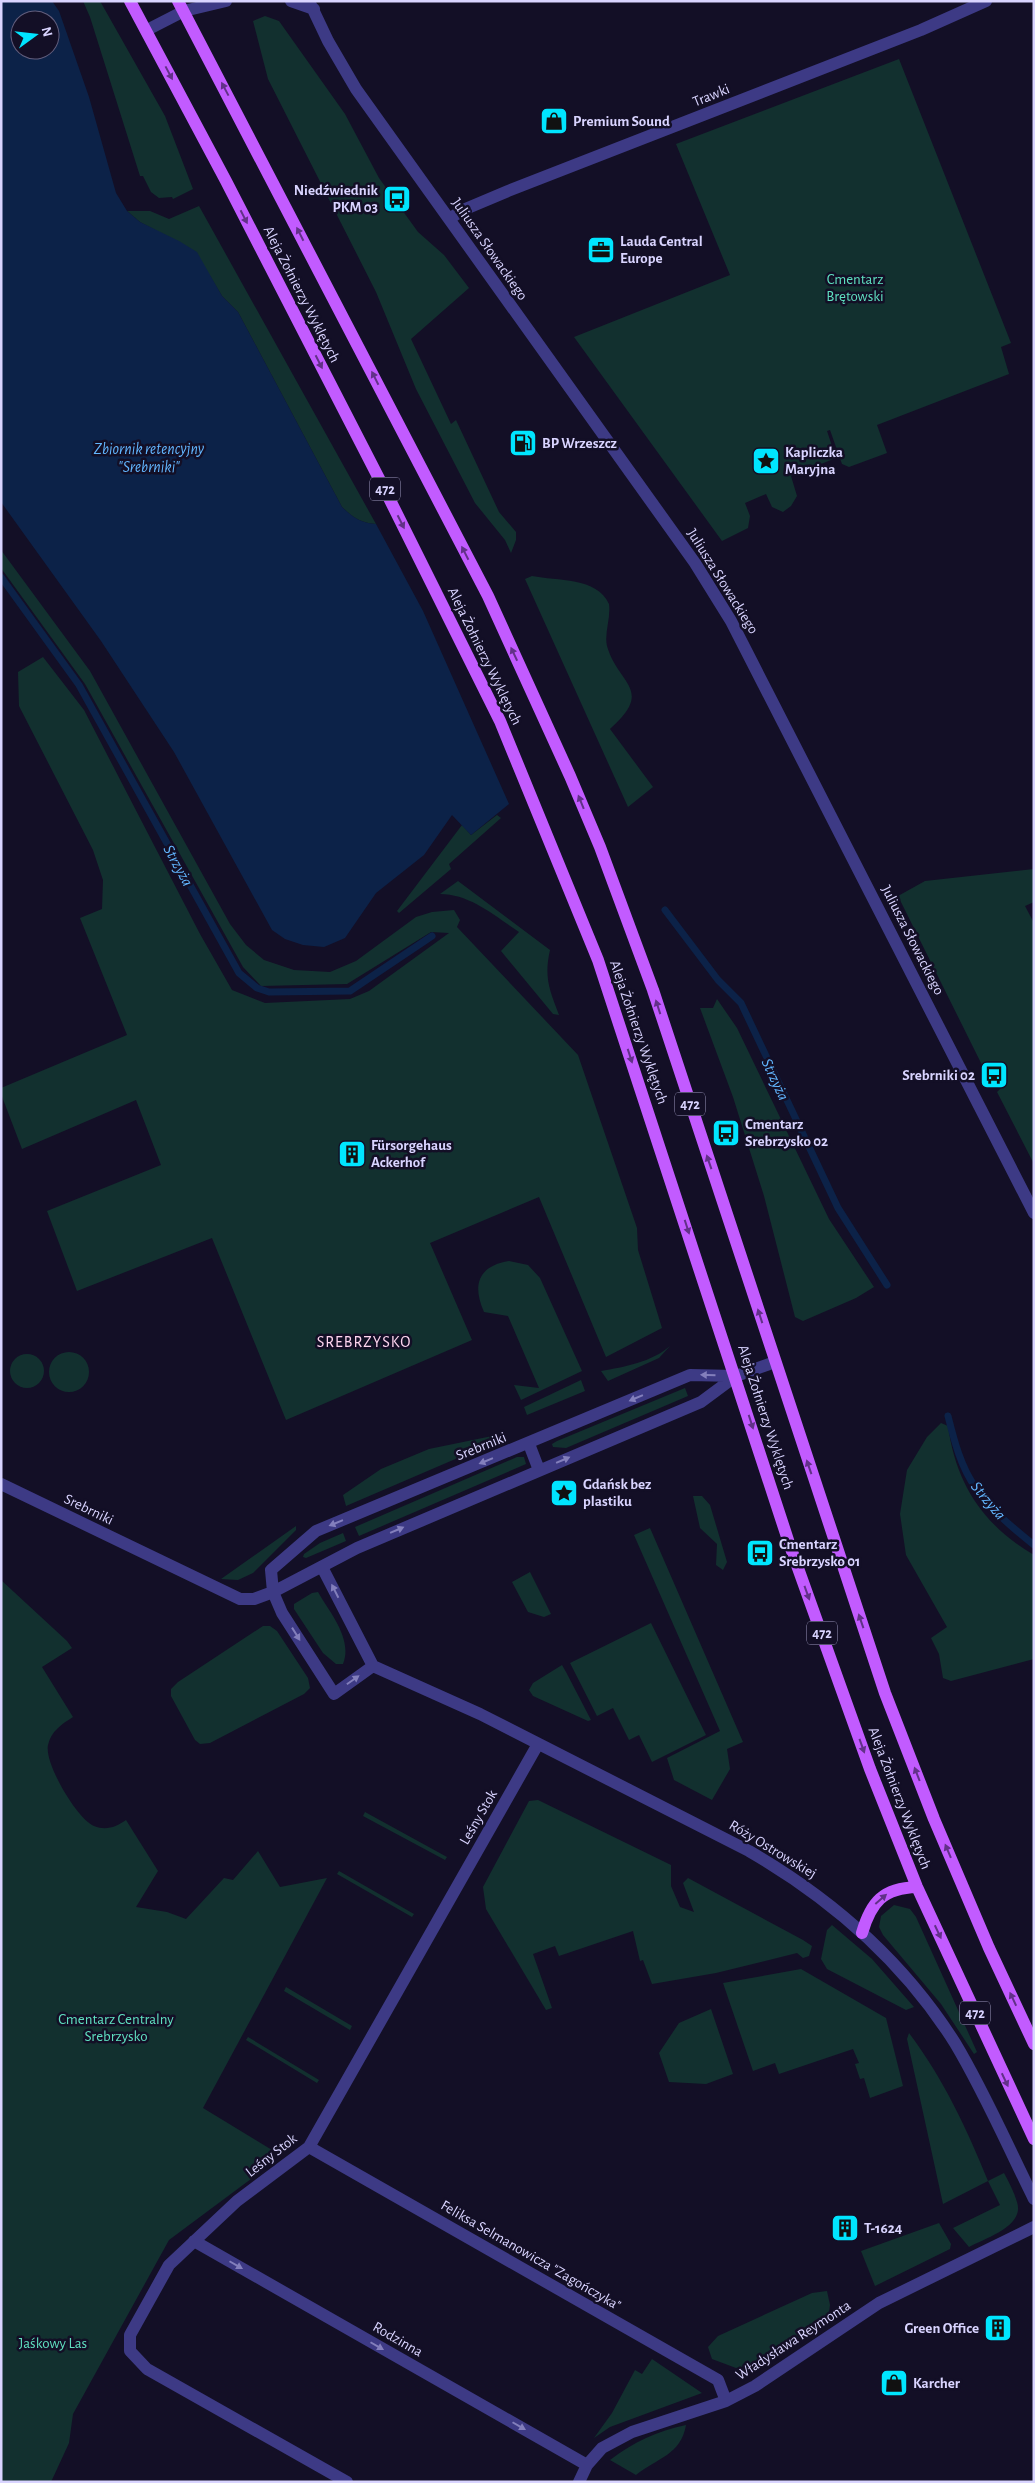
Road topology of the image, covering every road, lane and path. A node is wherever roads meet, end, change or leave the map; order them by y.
1 (130, 1) edge
2 (195, 1) edge
3 (226, 1) edge
4 (291, 1) edge
5 (324, 1) edge
6 (986, 1) edge
7 (312, 5) edge
8 (181, 6) edge
9 (147, 30) junction
10 (449, 219) junction
11 (1034, 1213) edge
12 (775, 1362) junction
13 (736, 1376) junction
14 (529, 1444) junction
15 (539, 1470) junction
16 (1, 1484) edge
17 (322, 1567) junction
18 (273, 1592) junction
19 (373, 1666) junction
20 (538, 1744) junction
21 (917, 1888) junction
22 (862, 1933) junction
23 (1034, 2044) edge
24 (1034, 2139) edge
25 (309, 2147) junction
26 (1034, 2199) edge
27 (1034, 2227) edge
28 (194, 2241) junction
29 (726, 2401) junction
30 (587, 2465) junction
31 (347, 2482) edge
32 (579, 2482) edge

1 - 9 main road, 472
2 - 8 street
3 - 8 street
4 - 7 street
5 - 7 street
6 - 10 street, Trawki
7 - 10 street, Juliusza Słowackiego
8 - 9 street
12 -> 8 main road, Aleja Żołnierzy Wyklętych / 472
9 -> 13 main road, Aleja Żołnierzy Wyklętych / 472
10 - 11 street, Juliusza Słowackiego
12 - 13 street, Srebrniki
23 -> 12 main road, Aleja Żołnierzy Wyklętych / 472
13 -> 14 street, Srebrniki
15 -> 13 street, Srebrniki
13 -> 21 main road, Aleja Żołnierzy Wyklętych / 472
14 - 15 street
14 -> 18 street, Srebrniki
17 -> 15 street, Srebrniki
16 - 18 street, Srebrniki
17 - 18 street, Srebrniki
19 -> 17 street
18 -> 19 street, Srebrniki
19 - 20 street, Róży Ostrowskiej
20 - 22 street, Róży Ostrowskiej
20 - 25 street, Leśny Stok
22 -> 21 main road
21 -> 24 main road, Aleja Żołnierzy Wyklętych / 472
22 - 26 street, Róży Ostrowskiej
25 - 28 street, Leśny Stok
25 - 29 street, Feliksa Selmanowicza "Zagończyka"
27 - 29 street, Władysława Reymonta
28 -> 30 street, Rodzinna
28 - 31 street, Leśny Stok
29 - 30 street, Władysława Reymonta
30 - 32 street, Władysława Reymonta

